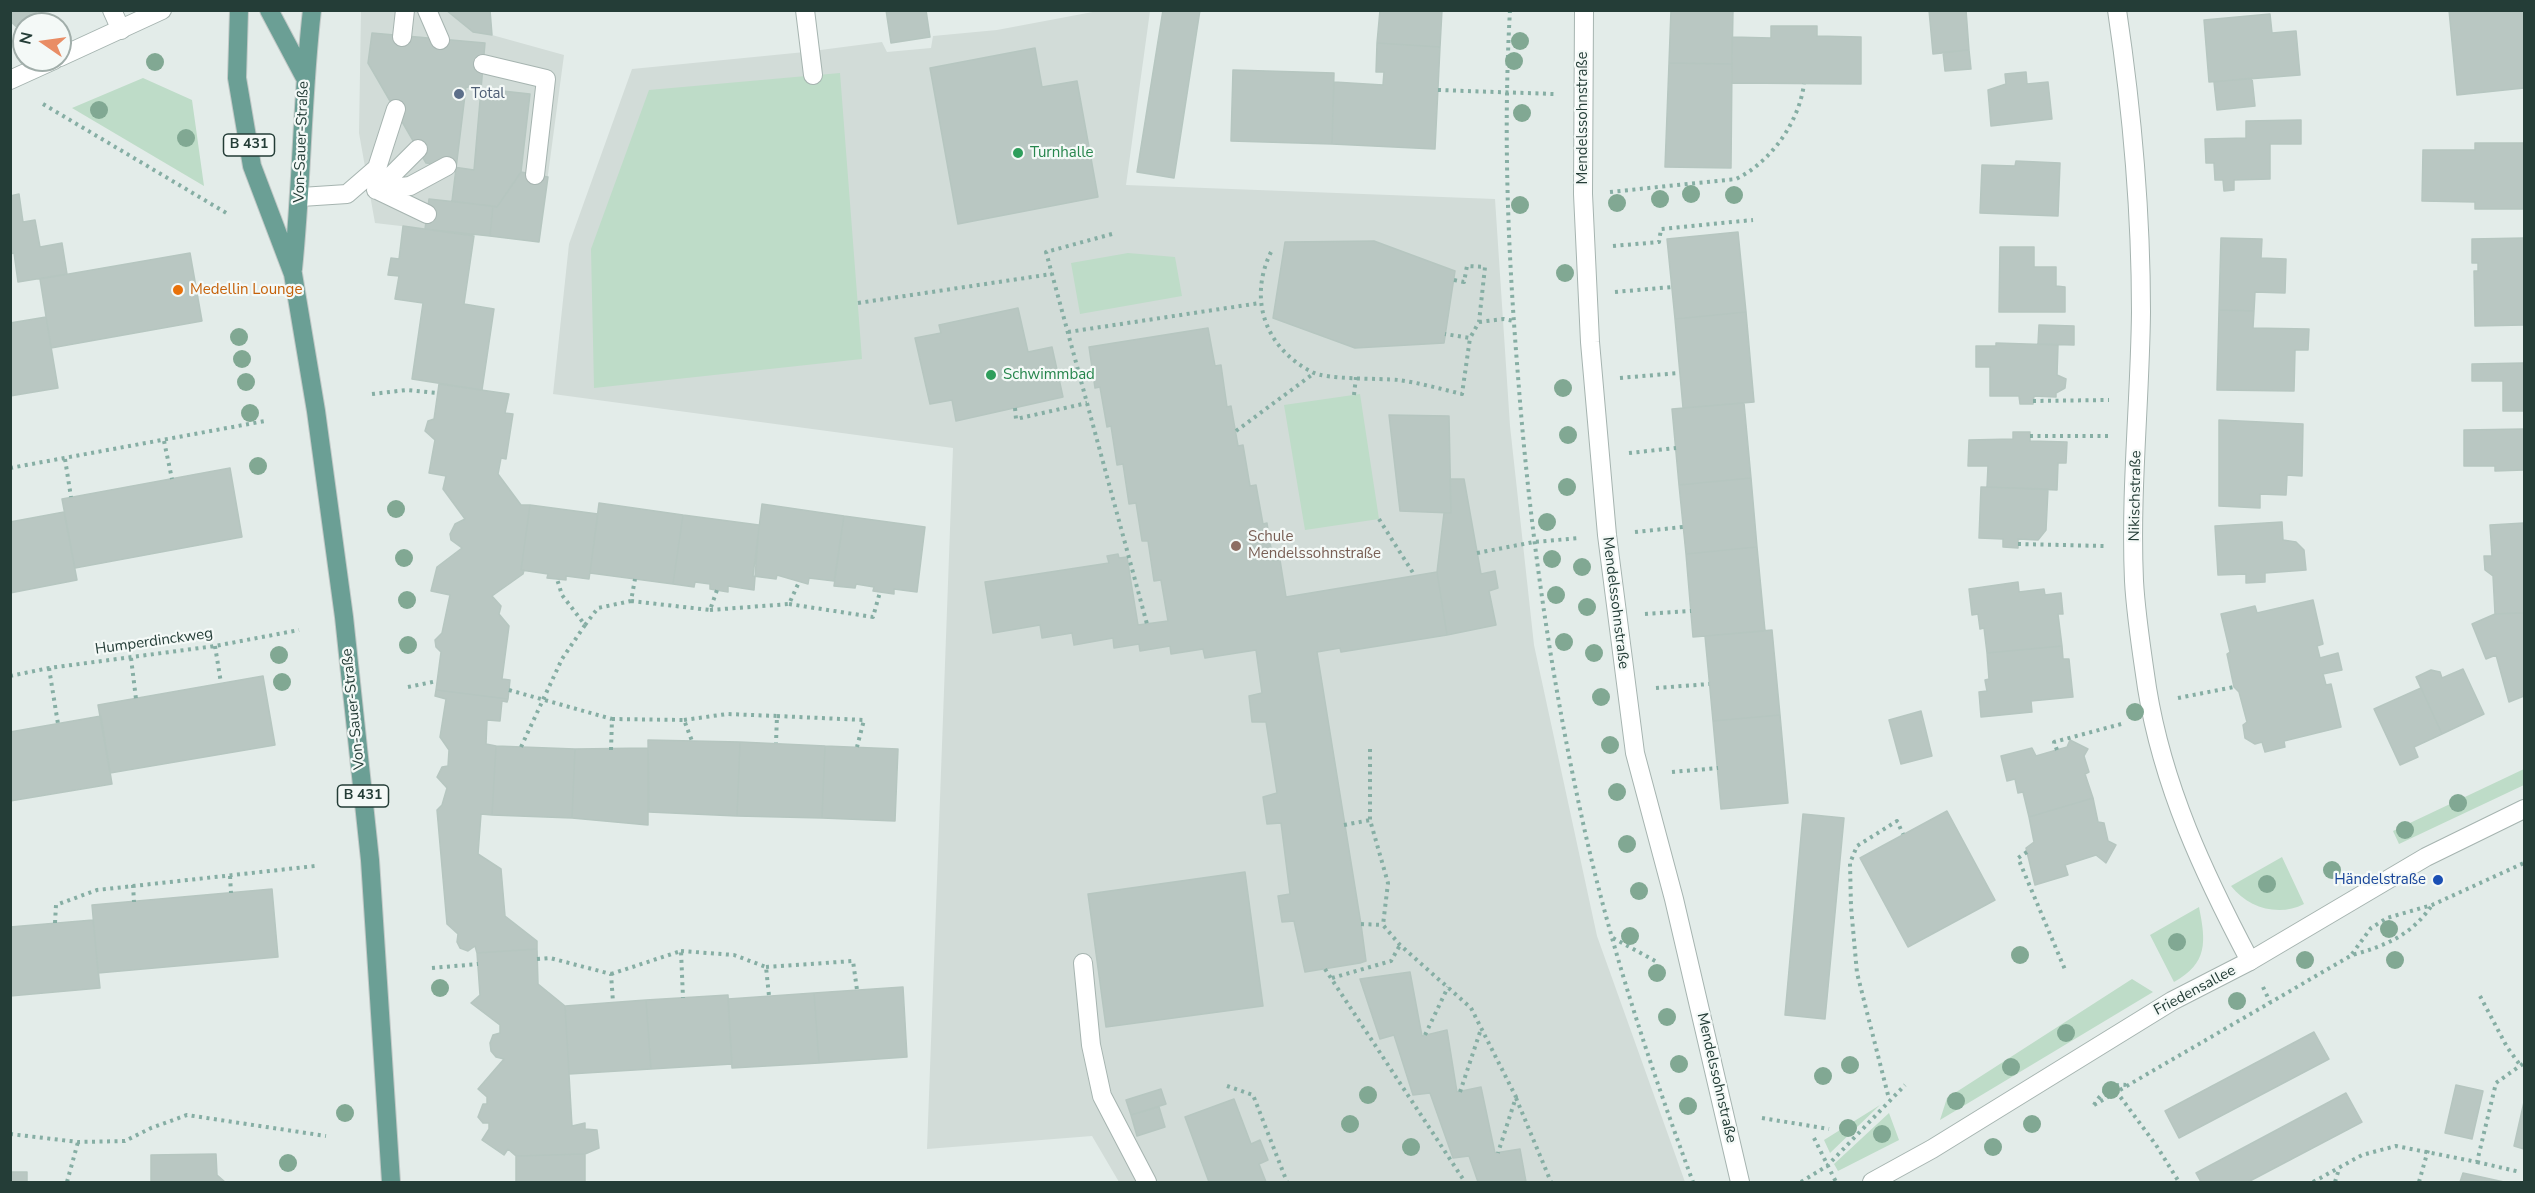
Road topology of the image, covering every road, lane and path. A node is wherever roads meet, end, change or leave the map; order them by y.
1 (112, 10) edge
2 (162, 10) edge
3 (239, 10) edge
4 (269, 10) edge
5 (312, 10) edge
6 (405, 10) edge
7 (805, 10) edge
8 (1510, 10) edge
9 (1584, 10) edge
10 (2118, 10) edge
11 (428, 14) edge
12 (120, 30) junction
13 (402, 37) dead end
14 (434, 39) dead end
15 (72, 52) edge
16 (483, 64) dead end
17 (28, 72) edge
18 (813, 75) dead end
19 (304, 76) junction
20 (10, 80) edge
21 (1804, 84) dead end
22 (1438, 90) dead end
23 (1505, 92) junction
24 (1582, 96) junction
25 (43, 104) dead end
26 (396, 109) dead end
27 (418, 149) dead end
28 (447, 166) dead end
29 (535, 175) dead end
30 (377, 190) junction
31 (347, 194) junction
32 (1583, 194) junction
33 (301, 197) junction
34 (228, 214) dead end
35 (428, 214) dead end
36 (1753, 220) dead end
37 (1112, 234) dead end
38 (1607, 246) dead end
39 (1271, 252) dead end
40 (293, 274) junction
41 (1052, 274) junction
42 (1454, 280) dead end
43 (1672, 287) dead end
44 (1608, 293) dead end
45 (858, 303) dead end
46 (1260, 303) junction
47 (1514, 321) junction
48 (1479, 322) junction
49 (1068, 332) junction
50 (1445, 334) dead end
51 (1470, 338) junction
52 (1679, 372) dead end
53 (1313, 374) junction
54 (1356, 377) junction
55 (1613, 378) dead end
56 (438, 393) dead end
57 (372, 394) dead end
58 (1354, 395) dead end
59 (2113, 399) dead end
60 (2033, 401) dead end
61 (1087, 403) junction
62 (1015, 408) dead end
63 (265, 421) dead end
64 (1236, 431) dead end
65 (2030, 436) dead end
66 (2112, 436) dead end
67 (164, 441) junction
68 (1676, 448) dead end
69 (1623, 454) dead end
70 (65, 459) junction
71 (10, 468) edge
72 (172, 479) dead end
73 (71, 497) dead end
74 (1379, 519) dead end
75 (1683, 527) dead end
76 (1631, 532) dead end
77 (1607, 535) junction
78 (1534, 542) junction
79 (2018, 544) dead end
80 (2111, 546) dead end
81 (1477, 553) dead end
82 (1415, 576) dead end
83 (557, 579) dead end
84 (635, 579) dead end
85 (799, 582) dead end
86 (717, 590) dead end
87 (880, 592) dead end
88 (632, 601) junction
89 (789, 604) junction
90 (710, 610) junction
91 (1691, 611) dead end
92 (1641, 614) dead end
93 (1147, 624) dead end
94 (585, 625) junction
95 (299, 630) dead end
96 (215, 646) junction
97 (131, 658) junction
98 (49, 668) junction
99 (10, 675) edge
100 (437, 681) dead end
101 (220, 683) dead end
102 (1709, 684) dead end
103 (408, 687) dead end
104 (2234, 687) dead end
105 (1655, 688) dead end
106 (509, 690) dead end
107 (2178, 698) dead end
108 (136, 699) dead end
109 (542, 699) junction
110 (777, 716) junction
111 (612, 719) junction
112 (684, 720) junction
113 (2132, 721) dead end
114 (58, 724) dead end
115 (692, 741) dead end
116 (776, 743) dead end
117 (521, 747) dead end
118 (857, 747) dead end
119 (1370, 749) dead end
120 (611, 750) dead end
121 (2057, 750) dead end
122 (1718, 768) dead end
123 (1672, 772) dead end
124 (2524, 809) edge
125 (1370, 820) junction
126 (1344, 825) dead end
127 (1903, 834) dead end
128 (2027, 852) dead end
129 (2524, 863) edge
130 (315, 866) dead end
131 (230, 876) junction
132 (133, 885) junction
133 (231, 893) dead end
134 (134, 902) dead end
135 (2432, 905) junction
136 (55, 923) dead end
137 (1361, 924) dead end
138 (1383, 925) junction
139 (1612, 938) junction
140 (1400, 945) junction
141 (681, 951) junction
142 (2352, 955) junction
143 (537, 959) dead end
144 (2250, 961) junction
145 (1083, 963) dead end
146 (478, 964) dead end
147 (766, 967) junction
148 (432, 968) dead end
149 (1325, 969) dead end
150 (2066, 972) dead end
151 (610, 974) junction
152 (1331, 978) junction
153 (1693, 981) junction
154 (1448, 987) junction
155 (857, 990) dead end
156 (769, 996) dead end
157 (2480, 996) dead end
158 (683, 998) dead end
159 (613, 1002) dead end
160 (1481, 1028) junction
161 (1425, 1035) dead end
162 (2522, 1064) edge
163 (1905, 1085) dead end
164 (2126, 1085) junction
165 (1227, 1086) dead end
166 (2116, 1091) junction
167 (1460, 1092) dead end
168 (1888, 1095) dead end
169 (1516, 1097) junction
170 (1762, 1118) dead end
171 (1829, 1129) dead end
172 (10, 1134) edge
173 (326, 1136) dead end
174 (1814, 1138) dead end
175 (78, 1142) junction
176 (2428, 1150) junction
177 (1498, 1153) dead end
178 (2477, 1162) junction
179 (1827, 1166) junction
180 (2340, 1168) junction
181 (2520, 1172) dead end
182 (1462, 1175) junction
183 (67, 1182) edge
184 (391, 1182) edge
185 (1147, 1182) edge
186 (1287, 1182) edge
187 (1459, 1182) edge
188 (1465, 1182) edge
189 (1551, 1182) edge
190 (1693, 1182) edge
191 (1740, 1182) edge
192 (1801, 1182) edge
193 (1836, 1182) edge
194 (1872, 1182) edge
195 (2179, 1182) edge
196 (2313, 1182) edge
197 (2335, 1182) edge
198 (2419, 1182) edge

1 - 12 street
2 - 12 street
3 - 40 main road, Von-Sauer-Straße / B 431
4 - 19 main road
5 - 19 main road, Von-Sauer-Straße / B 431
6 - 13 street
7 - 18 street
8 - 23 path
9 - 24 street, Mendelssohnstraße
10 - 144 street, Nikischstraße
11 - 14 street
12 - 15 street
16 - 29 street
17 - 20 street
19 - 33 main road, Von-Sauer-Straße / B 431
21 - 32 path
22 - 23 path
23 - 24 path
23 - 47 path
24 - 32 street, Mendelssohnstraße
25 - 34 path
26 - 31 street
27 - 30 street
28 - 30 street
30 - 31 street
30 - 35 street
31 - 33 street
32 - 77 street, Mendelssohnstraße
33 - 40 main road, Von-Sauer-Straße / B 431
36 - 38 path
37 - 41 path
39 - 46 path
40 - 184 main road, Von-Sauer-Straße / B 431
41 - 45 path
41 - 49 path
42 - 48 path
43 - 44 path
46 - 49 path
46 - 53 path
47 - 48 path
47 - 78 path
48 - 51 path
49 - 61 path
50 - 51 path
51 - 54 path
52 - 55 path
53 - 54 path
53 - 64 path
54 - 58 path
56 - 57 path
59 - 60 path
61 - 62 path
61 - 93 path
63 - 67 path
65 - 66 path
67 - 70 path
67 - 72 path
68 - 69 path
70 - 71 path
70 - 73 path
74 - 82 path
75 - 76 path
77 - 78 path
77 - 153 street, Mendelssohnstraße
78 - 81 path
78 - 139 path
79 - 80 path
83 - 94 path
84 - 88 path
85 - 89 path
86 - 90 path
87 - 89 path
88 - 90 path
88 - 94 path
89 - 90 path
91 - 92 path
94 - 109 path
95 - 96 path, Humperdinckweg
96 - 97 path, Humperdinckweg
96 - 101 path
97 - 98 path, Humperdinckweg
97 - 108 path
98 - 99 path, Humperdinckweg
98 - 114 path
100 - 103 path
102 - 105 path
104 - 107 path
106 - 109 path
109 - 111 path
109 - 117 path
110 - 112 path
110 - 116 path
110 - 118 path
111 - 112 path
111 - 120 path
112 - 115 path
113 - 121 path
119 - 125 path
122 - 123 path
124 - 144 street, Friedensallee
125 - 126 path
125 - 138 path
127 - 168 path
128 - 150 path
129 - 135 path
130 - 131 path
131 - 132 path
131 - 133 path
132 - 134 path
132 - 136 path
135 - 142 path
135 - 142 path
137 - 138 path
138 - 140 path
139 - 153 path
139 - 190 path
140 - 152 path
140 - 154 path
141 - 147 path
141 - 151 path
141 - 158 path
142 - 164 path
143 - 151 path
144 - 194 street, Friedensallee
145 - 185 street
146 - 148 path
147 - 155 path
147 - 156 path
149 - 152 path
151 - 159 path
152 - 182 path
153 - 191 street, Mendelssohnstraße
154 - 160 path
154 - 161 path
157 - 162 path
160 - 167 path
160 - 169 path
162 - 178 path
163 - 179 path
164 - 166 path
164 - 166 path
165 - 186 path
166 - 195 path
169 - 177 path
169 - 189 path
170 - 171 path
172 - 175 path
173 - 175 path
174 - 179 path
175 - 183 path
176 - 178 path
176 - 180 path
176 - 198 path
178 - 181 path
179 - 192 path
179 - 193 path
180 - 196 path
180 - 197 path
182 - 187 path
182 - 188 path

